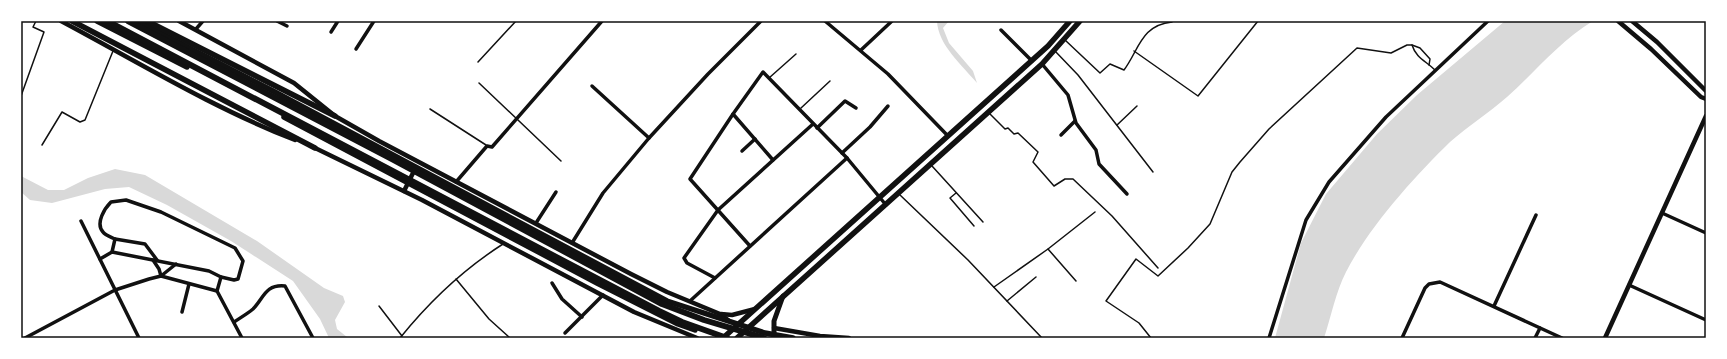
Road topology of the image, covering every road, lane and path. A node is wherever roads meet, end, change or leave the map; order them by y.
1 (36, 21) edge
2 (61, 21) edge
3 (72, 21) edge
4 (97, 21) edge
5 (107, 21) edge
6 (128, 21) edge
7 (137, 21) edge
8 (147, 21) edge
9 (179, 21) edge
10 (203, 21) edge
11 (277, 21) edge
12 (338, 21) edge
13 (374, 21) edge
14 (516, 21) edge
15 (602, 21) edge
16 (761, 21) edge
17 (825, 21) edge
18 (892, 21) edge
19 (1070, 21) edge
20 (1080, 21) edge
21 (1258, 21) edge
22 (1488, 21) edge
23 (1618, 21) edge
24 (1632, 21) edge
25 (1172, 22) edge
26 (286, 26) dead end
27 (196, 29) junction
28 (1001, 30) dead end
29 (331, 32) dead end
30 (1065, 40) junction
31 (1412, 45) junction
32 (114, 49) junction
33 (356, 49) dead end
34 (860, 50) junction
35 (1055, 51) junction
36 (1134, 51) junction
37 (796, 54) dead end
38 (1032, 61) junction
39 (478, 62) dead end
40 (1042, 64) junction
41 (1430, 65) junction
42 (1436, 71) junction
43 (769, 78) junction
44 (830, 81) dead end
45 (479, 83) dead end
46 (592, 86) dead end
47 (1706, 91) edge
48 (21, 96) edge
49 (1706, 99) edge
50 (888, 106) dead end
51 (1137, 106) dead end
52 (856, 108) dead end
53 (430, 109) dead end
54 (800, 110) junction
55 (989, 112) junction
56 (733, 114) junction
57 (335, 116) junction
58 (1706, 116) edge
59 (517, 118) junction
60 (1075, 121) junction
61 (963, 123) junction
62 (813, 124) junction
63 (1117, 125) junction
64 (817, 128) junction
65 (969, 130) junction
66 (1061, 135) dead end
67 (948, 136) junction
68 (649, 138) junction
69 (755, 139) junction
70 (42, 145) dead end
71 (487, 146) junction
72 (315, 148) junction
73 (742, 151) dead end
74 (842, 153) junction
75 (847, 158) junction
76 (774, 160) junction
77 (562, 161) dead end
78 (418, 162) junction
79 (931, 165) junction
80 (1153, 172) dead end
81 (456, 182) junction
82 (404, 191) junction
83 (556, 192) dead end
84 (956, 193) junction
85 (898, 194) junction
86 (1127, 194) dead end
87 (879, 196) junction
88 (886, 205) junction
89 (718, 210) junction
90 (1095, 212) dead end
91 (1662, 213) junction
92 (1536, 215) dead end
93 (81, 221) dead end
94 (983, 222) dead end
95 (536, 223) junction
96 (974, 226) dead end
97 (1706, 233) edge
98 (115, 239) junction
99 (504, 243) junction
100 (572, 243) junction
101 (750, 246) junction
102 (1048, 249) junction
103 (112, 252) junction
104 (100, 259) junction
105 (155, 260) junction
106 (176, 264) junction
107 (1158, 268) dead end
108 (161, 276) junction
109 (221, 277) junction
110 (1036, 277) dead end
111 (715, 278) junction
112 (456, 279) junction
113 (1076, 281) dead end
114 (552, 283) dead end
115 (189, 284) junction
116 (1629, 285) junction
117 (994, 287) junction
118 (115, 290) junction
119 (777, 290) junction
120 (217, 291) junction
121 (603, 295) junction
122 (783, 296) junction
123 (690, 301) junction
124 (1007, 301) junction
125 (379, 306) dead end
126 (1494, 306) junction
127 (757, 309) junction
128 (182, 312) dead end
129 (720, 314) junction
130 (582, 317) junction
131 (1706, 320) edge
132 (234, 322) junction
133 (735, 327) junction
134 (774, 328) junction
135 (1540, 328) junction
136 (565, 333) dead end
137 (401, 337) edge
138 (741, 337) edge
139 (25, 338) edge
140 (139, 338) edge
141 (242, 338) edge
142 (313, 338) edge
143 (510, 338) edge
144 (697, 338) edge
145 (722, 338) edge
146 (727, 338) edge
147 (764, 338) edge
148 (774, 338) edge
149 (793, 338) edge
150 (849, 338) edge
151 (1042, 338) edge
152 (1151, 338) edge
153 (1269, 338) edge
154 (1402, 338) edge
155 (1535, 338) edge
156 (1562, 338) edge
157 (1604, 338) edge

1 - 48 lane
2 - 32 street
3 - 72 main road
4 - 145 main road
5 - 146 highway
6 - 147 highway
7 - 149 main road
8 - 57 main road
9 - 27 street
10 - 27 street
11 - 26 street
12 - 29 street
13 - 33 street
14 - 39 lane
15 - 59 street
16 - 68 street
17 - 34 street
18 - 34 street
19 - 38 main road
20 - 30 main road
21 - 36 lane
22 - 42 street
23 - 49 street
24 - 47 street
25 - 36 lane
27 - 57 street
28 - 38 street
30 - 35 main road
30 - 36 lane
31 - 41 lane
31 - 41 lane
31 - 152 lane
32 - 70 lane
32 - 72 street
34 - 67 street
35 - 40 main road
35 - 63 lane
37 - 43 lane
38 - 61 main road
40 - 55 main road
40 - 60 street
41 - 42 lane
42 - 153 street
43 - 54 street
43 - 56 street
44 - 54 lane
45 - 59 lane
46 - 68 street
50 - 74 street
51 - 63 lane
52 - 64 street
53 - 71 lane
54 - 62 street
55 - 65 main road
55 - 107 lane
56 - 69 street
56 - 89 street
57 - 78 street
58 - 91 street
59 - 71 street
59 - 77 lane
60 - 66 street
60 - 86 street
61 - 65 main road
61 - 67 main road
62 - 64 street
62 - 76 street
63 - 80 lane
64 - 74 street
65 - 79 main road
67 - 87 main road
68 - 100 street
69 - 73 street
69 - 76 street
71 - 81 street
72 - 82 street
74 - 75 street
75 - 87 street
75 - 101 street
76 - 89 street
78 - 81 street
78 - 82 street
79 - 84 lane
79 - 85 main road
81 - 95 street
82 - 99 street
83 - 95 street
84 - 94 lane
84 - 96 lane
85 - 88 main road
85 - 117 lane
87 - 88 street
87 - 119 main road
88 - 122 main road
89 - 101 street
89 - 111 street
90 - 102 lane
91 - 97 street
91 - 116 street
92 - 126 street
93 - 104 street
95 - 100 street
98 - 103 street
98 - 105 street
98 - 109 street
99 - 112 lane
99 - 121 street
100 - 123 street
101 - 111 street
102 - 113 lane
102 - 117 lane
103 - 104 street
103 - 105 street
104 - 118 street
105 - 106 street
105 - 108 street
106 - 108 street
106 - 109 street
108 - 115 street
108 - 118 street
109 - 120 street
110 - 124 lane
111 - 123 street
112 - 137 lane
112 - 143 lane
114 - 130 street
115 - 120 street
115 - 128 street
116 - 131 street
116 - 157 street
117 - 124 lane
118 - 139 street
118 - 140 street
119 - 122 main road
119 - 127 main road
120 - 132 street
121 - 130 street
121 - 144 street
122 - 134 main road
122 - 138 main road
123 - 129 street
124 - 151 lane
125 - 137 lane
126 - 135 street
126 - 154 street
127 - 129 street
127 - 133 main road
129 - 133 street
130 - 136 street
132 - 141 street
132 - 142 street
133 - 138 main road
133 - 145 main road
134 - 148 main road
134 - 150 street
135 - 155 street
135 - 156 street

